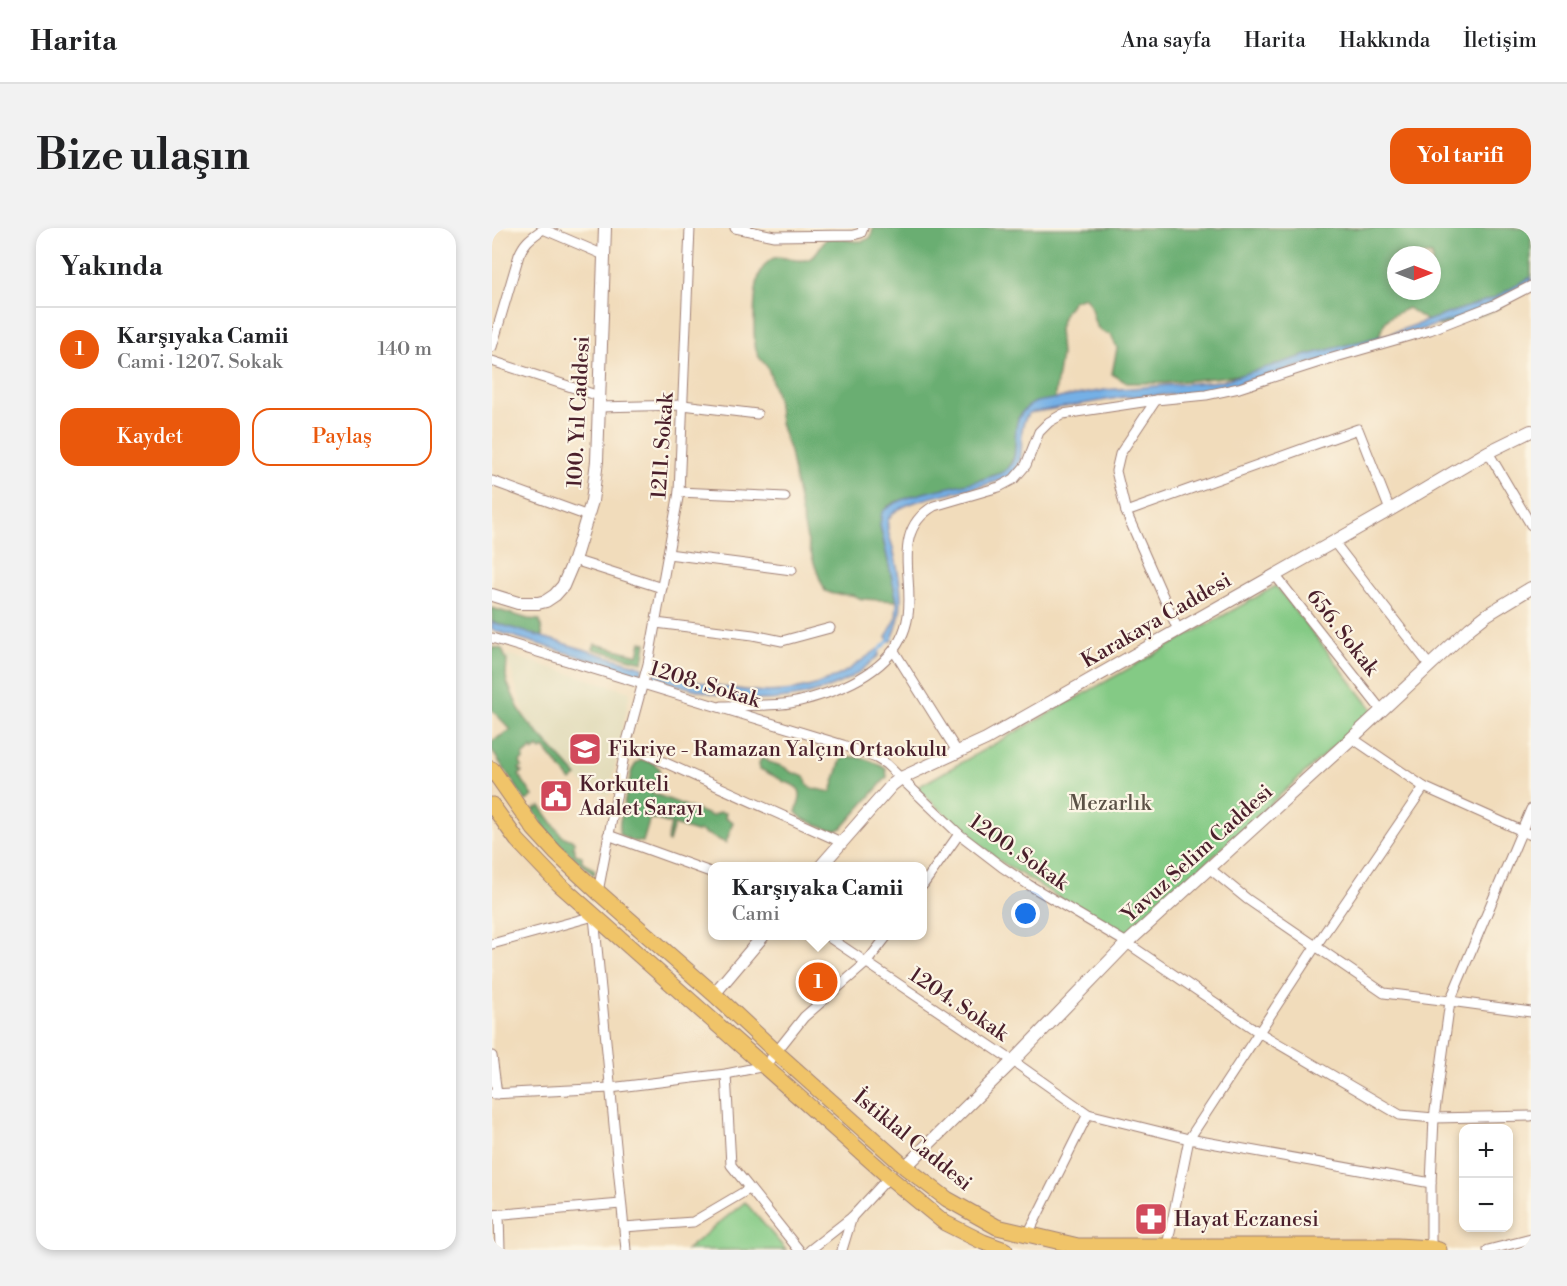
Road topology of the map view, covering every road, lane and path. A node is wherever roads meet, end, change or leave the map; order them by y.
1 (605, 228) edge
2 (690, 228) edge
3 (735, 228) edge
4 (543, 229) edge
5 (862, 231) edge
6 (774, 232) edge
7 (604, 255) junction
8 (1531, 286) edge
9 (492, 347) edge
10 (492, 361) edge
11 (1156, 400) junction
12 (599, 401) junction
13 (683, 405) junction
14 (757, 414) dead end
15 (1531, 431) edge
16 (1488, 452) junction
17 (492, 481) edge
18 (679, 492) junction
19 (785, 497) dead end
20 (1389, 510) junction
21 (1126, 512) junction
22 (588, 516) junction
23 (1531, 525) edge
24 (1334, 542) junction
25 (668, 554) junction
26 (574, 560) junction
27 (792, 570) dead end
28 (1275, 575) junction
29 (662, 588) junction
30 (1531, 588) edge
31 (492, 595) edge
32 (656, 623) junction
33 (830, 628) dead end
34 (1178, 630) junction
35 (492, 638) edge
36 (894, 651) junction
37 (1430, 666) junction
38 (643, 684) junction
39 (714, 706) junction
40 (1382, 711) junction
41 (1352, 738) junction
42 (626, 745) junction
43 (958, 753) junction
44 (492, 769) edge
45 (901, 778) junction
46 (1424, 787) junction
47 (492, 806) edge
48 (1531, 809) edge
49 (1527, 833) edge
50 (959, 834) junction
51 (608, 835) junction
52 (842, 842) junction
53 (825, 862) edge
54 (1209, 868) junction
55 (708, 871) edge
56 (927, 879) edge
57 (598, 892) junction
58 (594, 916) junction
59 (760, 940) edge
60 (833, 940) edge
61 (884, 940) edge
62 (1127, 943) junction
63 (492, 944) edge
64 (1315, 947) junction
65 (866, 963) junction
66 (714, 994) junction
67 (1450, 1000) junction
68 (1531, 1012) edge
69 (1260, 1033) junction
70 (776, 1052) junction
71 (492, 1056) edge
72 (1013, 1061) junction
73 (765, 1066) junction
74 (726, 1074) junction
75 (610, 1088) junction
76 (494, 1094) edge
77 (1089, 1114) junction
78 (1531, 1116) edge
79 (1434, 1118) junction
80 (1189, 1139) junction
81 (905, 1167) junction
82 (889, 1177) junction
83 (1431, 1184) junction
84 (749, 1189) junction
85 (621, 1204) junction
86 (495, 1215) edge
87 (852, 1217) junction
88 (624, 1227) junction
89 (1028, 1234) junction
90 (1531, 1239) edge
91 (1167, 1246) junction
92 (1435, 1249) edge
93 (500, 1250) edge
94 (626, 1250) edge
95 (799, 1250) edge
96 (810, 1250) edge
97 (842, 1250) edge
98 (1005, 1250) edge
99 (1488, 1250) edge

1 - 7 street, 100. Yıl Caddesi
2 - 13 street, 1211. Sokak
3 - 6 street
4 - 7 street
4 - 9 street
5 - 6 street
7 - 12 street, 100. Yıl Caddesi
8 - 11 street
10 - 12 street
11 - 21 street
11 - 36 street
12 - 13 street
12 - 22 street, 100. Yıl Caddesi
13 - 14 street
13 - 18 street, 1211. Sokak
15 - 16 street, Karakaya Caddesi
16 - 20 street, Karakaya Caddesi
16 - 23 street
17 - 22 street
18 - 19 street
18 - 25 street, 1211. Sokak
20 - 21 street
20 - 24 street, Karakaya Caddesi
21 - 34 street
22 - 26 street, 100. Yıl Caddesi
24 - 28 street, Karakaya Caddesi
24 - 37 street
25 - 27 street
25 - 29 street, 1211. Sokak
26 - 29 street
26 - 31 street, 100. Yıl Caddesi
28 - 34 street, Karakaya Caddesi
28 - 40 street, 656. Sokak
29 - 32 street, 1211. Sokak
30 - 37 street, Yavuz Selim Caddesi
32 - 33 street
32 - 38 street, 1211. Sokak
34 - 43 street, Karakaya Caddesi
35 - 38 street, 1208. Sokak
36 - 39 street
36 - 43 street
37 - 40 street, Yavuz Selim Caddesi
38 - 39 street, 1208. Sokak
38 - 42 street, 1211. Sokak
39 - 45 street, 1208. Sokak
40 - 41 street, Yavuz Selim Caddesi
41 - 46 street
41 - 54 street, Yavuz Selim Caddesi
42 - 51 street, 1211. Sokak
42 - 52 street
43 - 45 street, Karakaya Caddesi
44 - 57 main road, İstiklal Caddesi
45 - 50 street, 1200. Sokak
45 - 52 street, Karakaya Caddesi
46 - 49 street
46 - 64 street
47 - 58 main road, İstiklal Caddesi
48 - 49 street
49 - 67 street
50 - 56 street
50 - 62 street, 1200. Sokak
51 - 55 street
51 - 57 street, 1211. Sokak
52 - 53 street, Karakaya Caddesi
54 - 62 street, Yavuz Selim Caddesi
54 - 64 street
57 - 66 main road, İstiklal Caddesi
58 - 63 street
58 - 73 main road, İstiklal Caddesi
58 - 75 street
59 - 66 street
60 - 65 street, 1204. Sokak
61 - 65 street
62 - 69 street, 1200. Sokak
62 - 72 street, Yavuz Selim Caddesi
64 - 67 street
64 - 69 street
65 - 70 street
65 - 72 street, 1204. Sokak
66 - 70 main road, İstiklal Caddesi
67 - 68 street
67 - 79 street
69 - 79 street, 1200. Sokak
69 - 80 street
70 - 73 street
70 - 81 main road, İstiklal Caddesi
71 - 76 street
72 - 77 street, 1204. Sokak
72 - 81 street, Yavuz Selim Caddesi
73 - 74 street
73 - 82 main road, İstiklal Caddesi
74 - 75 street
74 - 84 street
75 - 76 street
75 - 85 street
77 - 80 street
77 - 89 street
78 - 79 street, 1200. Sokak
79 - 83 street
80 - 83 street
80 - 91 street
81 - 89 main road, İstiklal Caddesi
82 - 87 street
82 - 98 main road, İstiklal Caddesi
83 - 92 street
84 - 88 street
84 - 95 street
85 - 86 street
85 - 88 street
86 - 93 street
87 - 96 street
87 - 97 street
88 - 94 street
89 - 91 main road, İstiklal Caddesi
90 - 99 street
91 - 92 main road, İstiklal Caddesi

